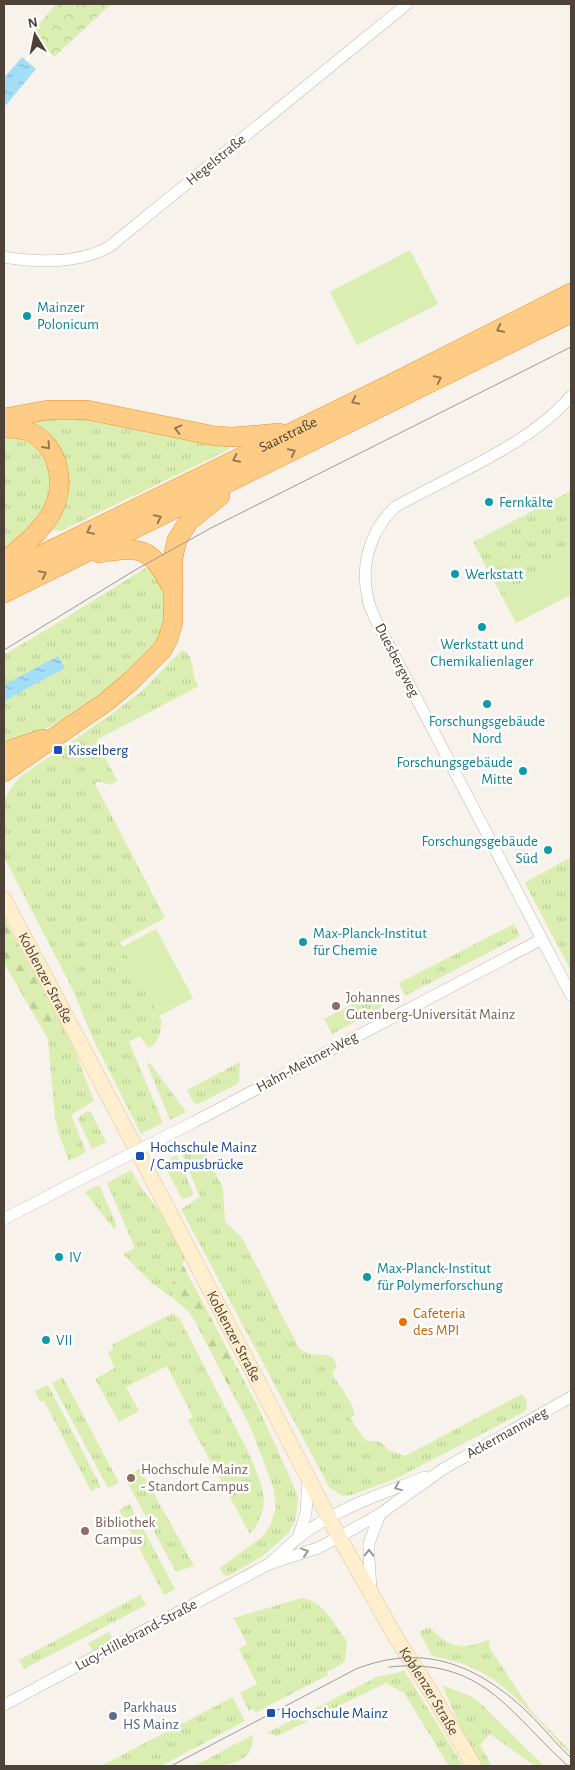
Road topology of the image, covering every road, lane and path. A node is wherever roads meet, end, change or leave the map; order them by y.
1 (407, 4) edge
2 (4, 257) edge
3 (571, 293) edge
4 (571, 313) edge
5 (571, 396) edge
6 (4, 418) edge
7 (4, 428) edge
8 (295, 430) junction
9 (248, 473) junction
10 (83, 555) junction
11 (4, 561) edge
12 (4, 573) edge
13 (173, 591) junction
14 (4, 593) edge
15 (6, 768) edge
16 (4, 899) edge
17 (542, 939) junction
18 (571, 995) edge
19 (4, 1219) edge
20 (571, 1397) edge
21 (443, 1469) junction
22 (308, 1480) junction
23 (380, 1514) junction
24 (329, 1518) junction
25 (298, 1538) junction
26 (339, 1538) junction
27 (269, 1564) junction
28 (372, 1594) junction
29 (4, 1705) edge
30 (474, 1766) edge

1 - 2 street, Hegelstraße
3 -> 8 highway, Saarstraße
9 -> 4 highway, Saarstraße
5 - 17 street, Duesbergweg
8 -> 6 highway
7 -> 11 highway
8 -> 12 highway, Saarstraße
10 -> 9 highway, Saarstraße
9 - 13 highway
10 - 13 highway
14 -> 10 highway, Saarstraße
13 - 15 highway
16 - 22 main road, Koblenzer Straße
17 - 18 street, Duesbergweg
17 - 19 street, Hahn-Meitner-Weg, bridge
20 - 21 street, Ackermannweg
21 - 23 street, Ackermannweg
21 -> 24 street, Ackermannweg
22 - 24 main road, Koblenzer Straße
22 - 25 street
23 - 26 street, Ackermannweg
28 -> 23 street
24 - 25 street, Lucy-Hillebrand-Straße
24 - 26 main road, Koblenzer Straße
25 - 27 street, Lucy-Hillebrand-Straße
27 -> 26 street, Lucy-Hillebrand-Straße
26 - 28 main road, Koblenzer Straße
27 - 29 street, Lucy-Hillebrand-Straße
28 - 30 main road, Koblenzer Straße

